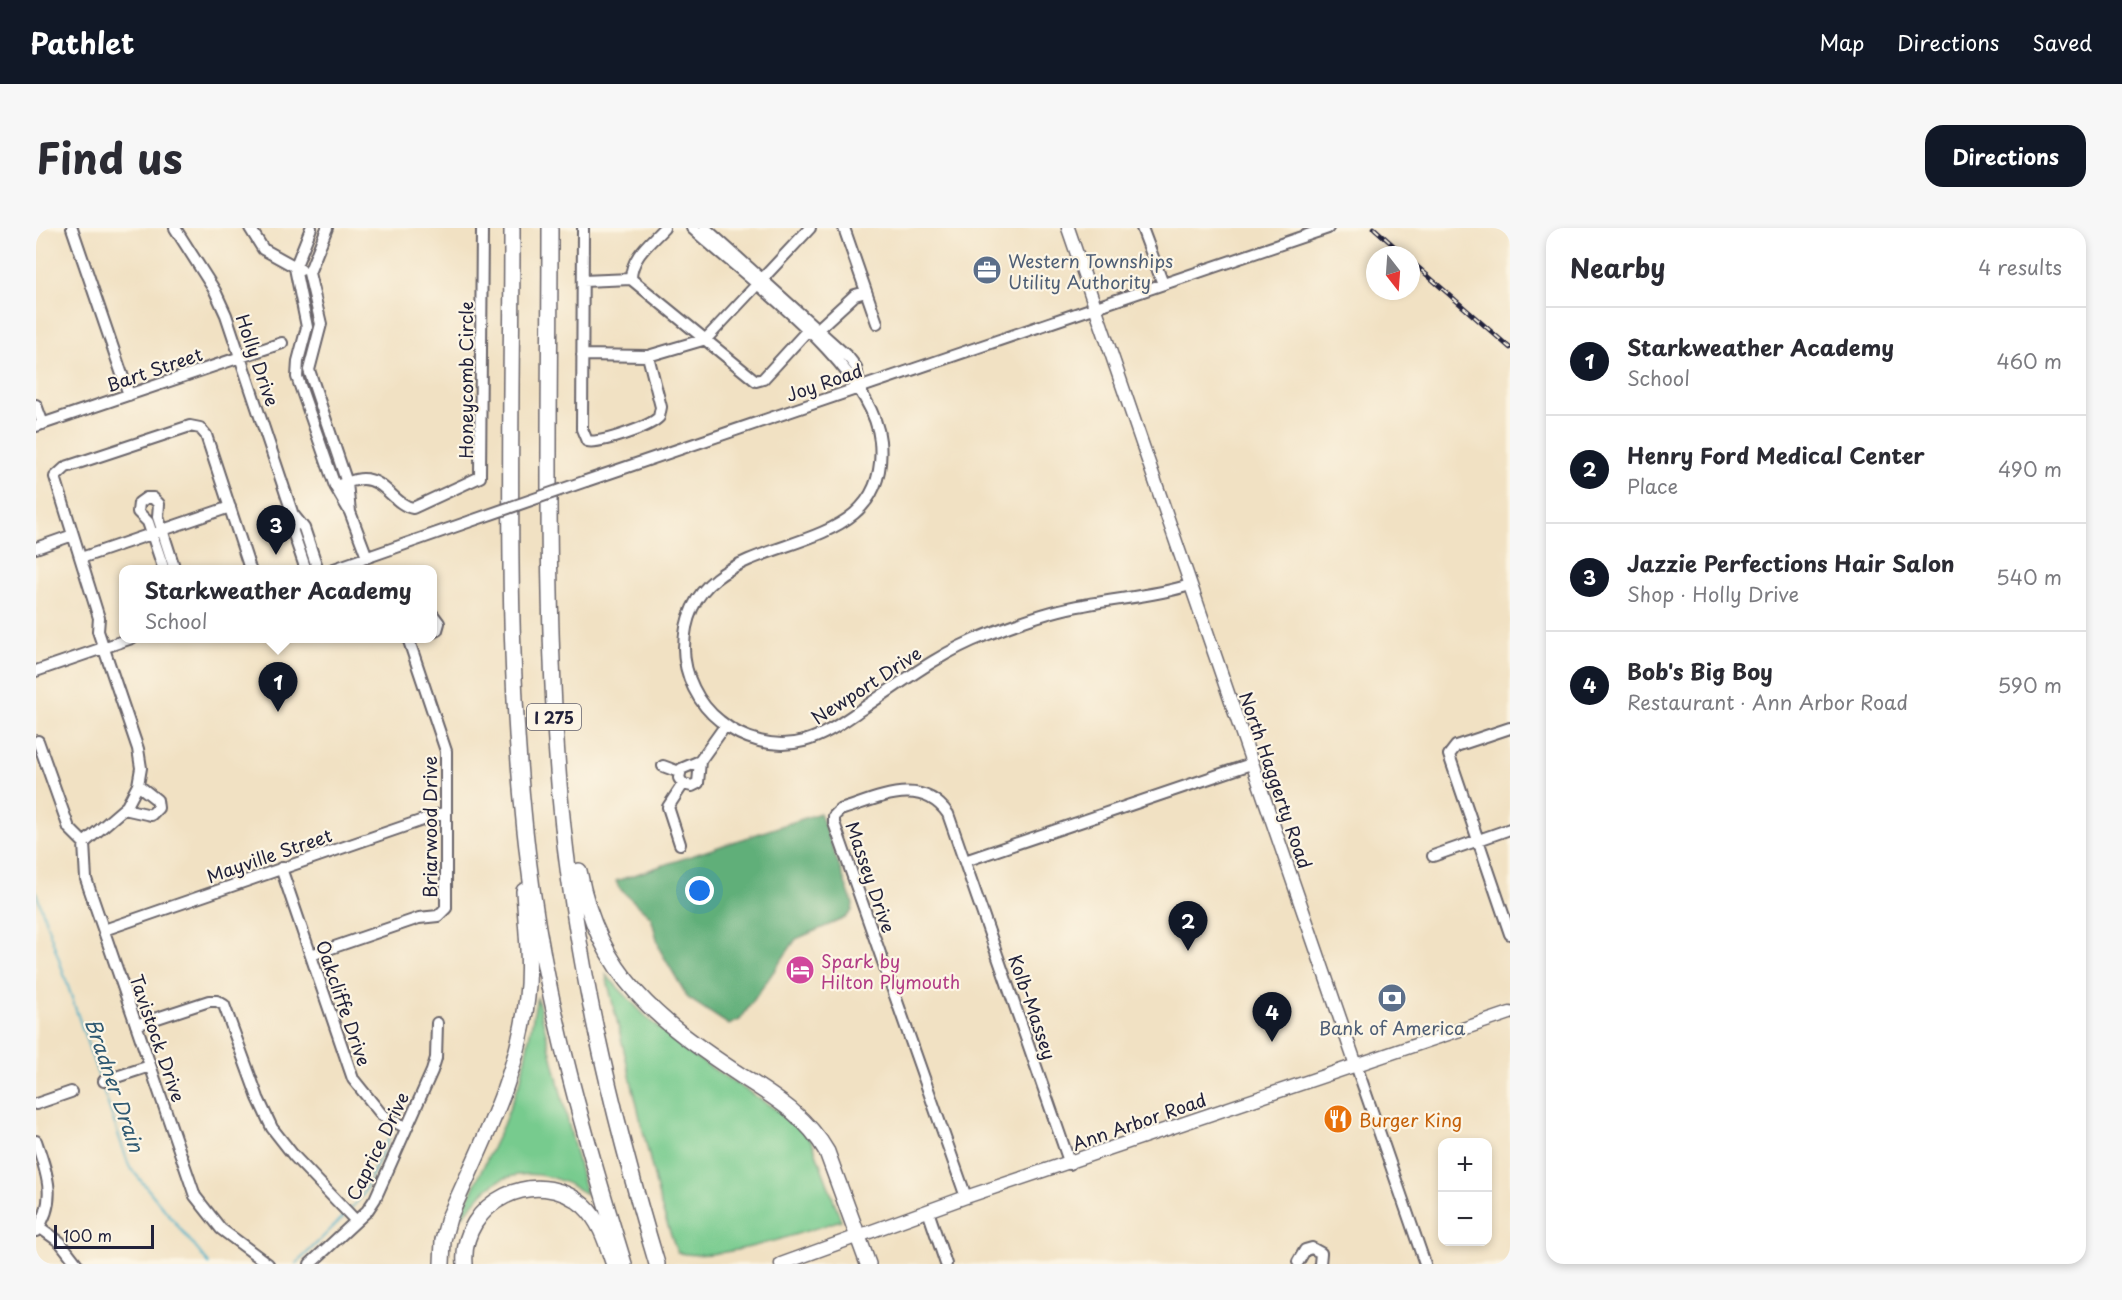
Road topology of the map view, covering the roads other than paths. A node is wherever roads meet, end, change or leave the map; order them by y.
1 (72, 228) edge
2 (175, 228) edge
3 (250, 228) edge
4 (311, 228) edge
5 (327, 228) edge
6 (482, 228) edge
7 (512, 228) edge
8 (550, 228) edge
9 (583, 228) edge
10 (664, 228) edge
11 (810, 228) edge
12 (844, 228) edge
13 (1068, 228) edge
14 (1142, 228) edge
15 (1328, 228) edge
16 (698, 229) edge
17 (295, 268) junction
18 (309, 273) junction
19 (631, 279) junction
20 (583, 281) junction
21 (760, 282) junction
22 (1163, 284) junction
23 (866, 292) junction
24 (1094, 307) junction
25 (318, 308) junction
26 (306, 311) junction
27 (877, 323) dead end
28 (812, 330) junction
29 (706, 339) junction
30 (282, 343) dead end
31 (582, 355) junction
32 (648, 356) junction
33 (240, 357) junction
34 (296, 370) junction
35 (309, 370) junction
36 (860, 387) junction
37 (129, 395) junction
38 (36, 405) edge
39 (327, 424) junction
40 (39, 425) edge
41 (315, 427) junction
42 (347, 483) junction
43 (335, 486) junction
44 (230, 507) junction
45 (292, 512) junction
46 (350, 512) junction
47 (157, 532) junction
48 (73, 535) junction
49 (36, 548) edge
50 (367, 557) junction
51 (81, 558) junction
52 (163, 565) edge
53 (173, 565) edge
54 (249, 565) edge
55 (304, 565) edge
56 (316, 565) edge
57 (345, 565) edge
58 (1190, 585) junction
59 (120, 643) edge
60 (411, 643) edge
61 (104, 648) junction
62 (551, 669) junction
63 (36, 671) edge
64 (725, 726) junction
65 (1510, 728) edge
66 (38, 741) dead end
67 (700, 761) junction
68 (1251, 764) junction
69 (663, 766) dead end
70 (679, 772) junction
71 (683, 784) junction
72 (138, 785) junction
73 (522, 790) junction
74 (124, 809) junction
75 (446, 812) junction
76 (1510, 829) edge
77 (1478, 840) junction
78 (84, 843) junction
79 (680, 844) dead end
80 (1433, 856) dead end
81 (965, 861) junction
82 (281, 868) junction
83 (104, 930) junction
84 (1510, 934) edge
85 (310, 955) junction
86 (1510, 1013) edge
87 (436, 1023) dead end
88 (136, 1025) junction
89 (1356, 1065) junction
90 (150, 1066) junction
91 (104, 1081) dead end
92 (71, 1092) dead end
93 (36, 1104) edge
94 (405, 1127) junction
95 (36, 1141) edge
96 (1070, 1164) junction
97 (966, 1197) junction
98 (928, 1211) junction
99 (356, 1221) junction
100 (38, 1229) edge
101 (858, 1236) junction
102 (1300, 1263) edge
103 (77, 1264) edge
104 (268, 1264) edge
105 (310, 1264) edge
106 (442, 1264) edge
107 (465, 1264) edge
108 (614, 1264) edge
109 (624, 1264) edge
110 (657, 1264) edge
111 (781, 1264) edge
112 (868, 1264) edge
113 (946, 1264) edge
114 (1320, 1264) edge
115 (1425, 1264) edge

1 - 37 street
2 - 33 street, Holly Drive
3 - 17 street
4 - 17 street
5 - 18 street
6 - 42 street, Honeycomb Circle
7 - 73 highway, I 275
8 - 62 highway, I 275
9 - 20 street
10 - 19 street
11 - 21 street
12 - 23 street
13 - 24 main road, North Haggerty Road
14 - 22 street
15 - 22 street, Joy Road
16 - 21 street, Newport Drive
17 - 18 street
17 - 26 street
18 - 25 street
19 - 20 street
19 - 29 street
20 - 31 street
21 - 28 street, Newport Drive
21 - 29 street
22 - 24 street, Joy Road
23 - 27 street
23 - 28 street
24 - 36 street, Joy Road
24 - 58 main road, North Haggerty Road
25 - 26 street
25 - 35 street
26 - 34 street
28 - 29 street
28 - 36 street, Newport Drive
29 - 32 street
30 - 33 street, Bart Street
31 - 32 street
31 - 32 street
33 - 37 street, Bart Street
33 - 45 street, Holly Drive
34 - 35 street
34 - 41 street
35 - 39 street
36 - 50 street, Joy Road, bridge
36 - 64 street, Newport Drive
37 - 40 street, Bart Street
38 - 40 street
39 - 41 street
39 - 42 street
41 - 43 street
42 - 43 street, Honeycomb Circle
42 - 46 street
43 - 46 street
44 - 47 street
44 - 48 street
44 - 54 street
45 - 55 street, Holly Drive
45 - 56 street, Holly Drive
46 - 50 street
47 - 51 street
47 - 52 street
47 - 53 street
48 - 49 street
48 - 51 street
50 - 57 street, Joy Road
51 - 61 street
58 - 64 street, Newport Drive
58 - 68 main road, North Haggerty Road
59 - 61 street
60 - 75 street, Briarwood Drive
61 - 63 street
61 - 72 street
62 - 101 highway
62 - 110 highway, I 275
64 - 67 street
65 - 77 street
66 - 78 street
67 - 70 street
67 - 71 street
68 - 81 street
68 - 89 main road, North Haggerty Road
69 - 70 street
70 - 71 street
71 - 79 street
72 - 74 street
72 - 74 street
73 - 106 highway
73 - 109 highway, I 275
74 - 78 street
75 - 82 street, Mayville Street
75 - 85 street, Briarwood Drive
76 - 77 street
77 - 80 street
77 - 84 street
78 - 83 street, Tavistock Drive
81 - 96 street, Kolb-Massey
81 - 97 street, Massey Drive
82 - 83 street, Mayville Street
82 - 85 street, Oakcliffe Drive
83 - 88 street, Tavistock Drive
85 - 94 street, Oakcliffe Drive
86 - 89 main road, Ann Arbor Road
87 - 94 street, Caprice Drive
88 - 90 street, Tavistock Drive
88 - 99 street
89 - 96 main road, Ann Arbor Road
89 - 115 street, North Haggerty Road
90 - 91 street
90 - 104 street, Tavistock Drive
92 - 93 street
94 - 99 street, Caprice Drive
95 - 100 street
96 - 97 main road, Ann Arbor Road
97 - 98 main road, Ann Arbor Road
98 - 101 main road, Ann Arbor Road
98 - 113 street
99 - 105 street, Caprice Drive
100 - 103 street
101 - 111 main road, Ann Arbor Road
101 - 112 highway
102 - 114 street
107 - 108 highway

